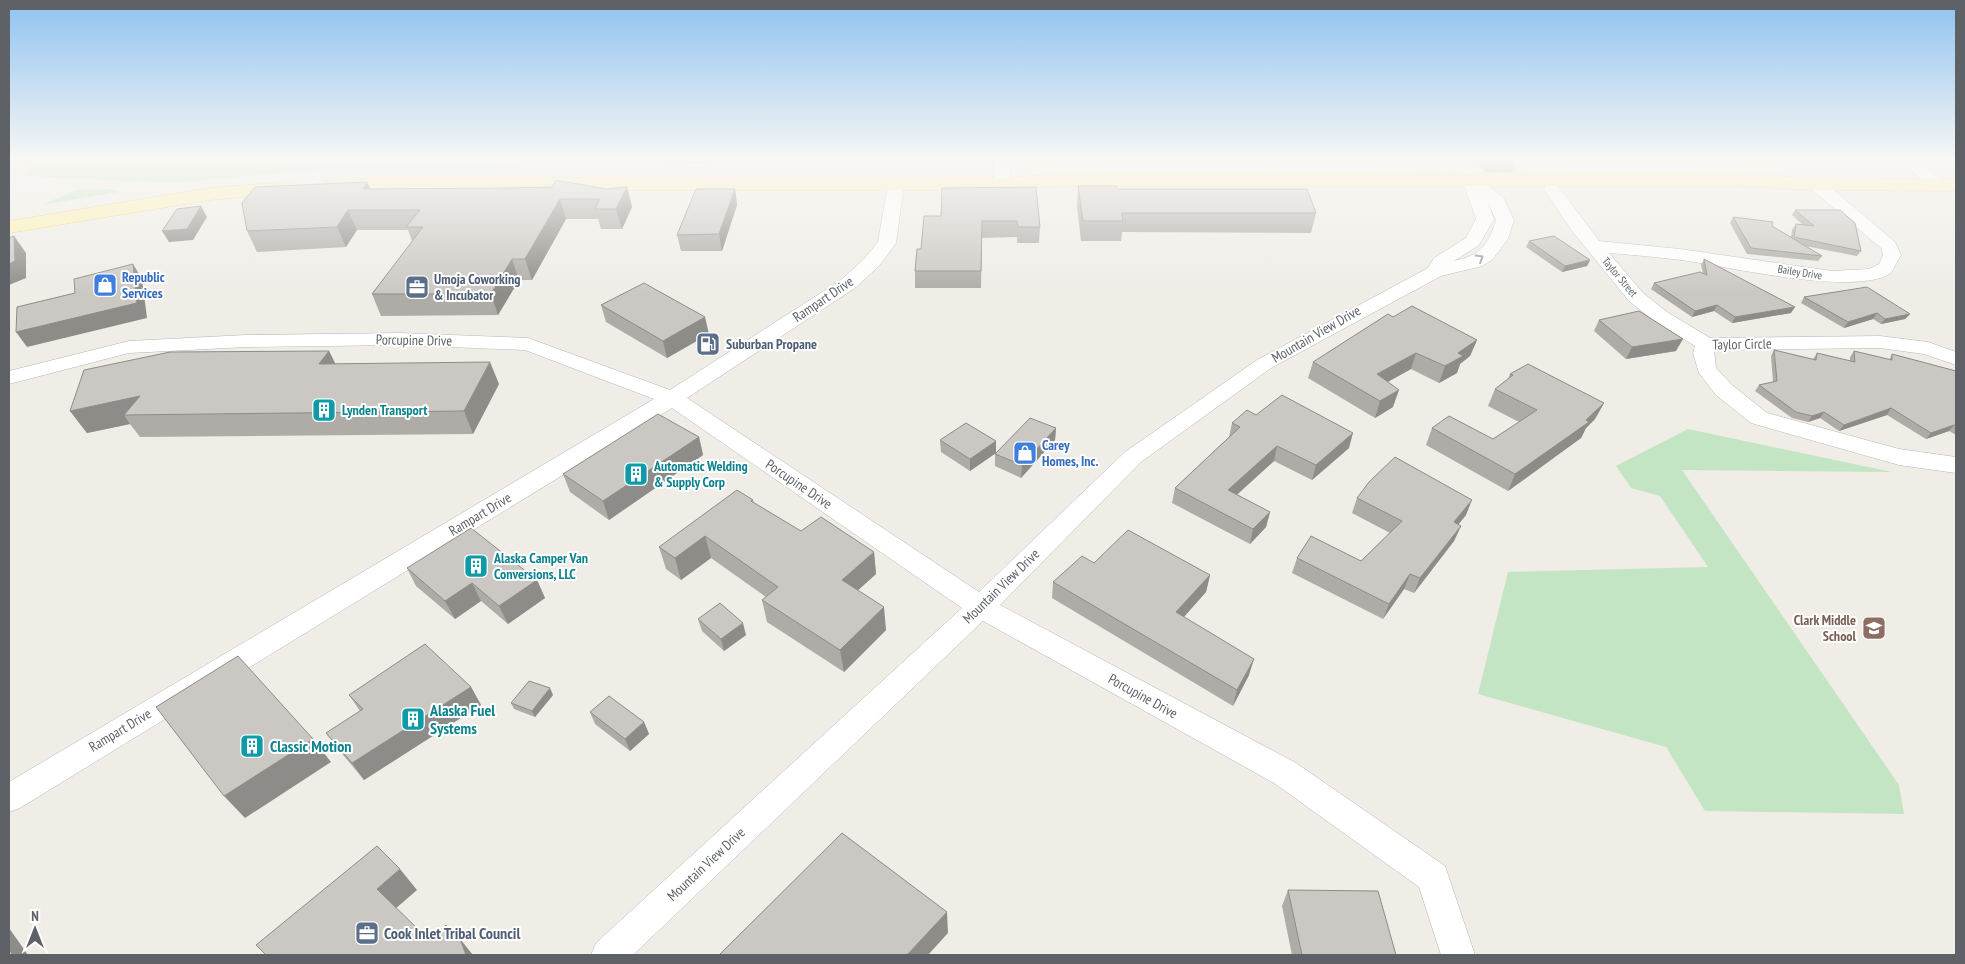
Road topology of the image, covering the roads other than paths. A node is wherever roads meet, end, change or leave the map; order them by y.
1 (145, 205) edge
2 (893, 205) edge
3 (1499, 205) edge
4 (1563, 205) edge
5 (1841, 205) edge
6 (9, 228) edge
7 (1594, 246) junction
8 (1706, 344) junction
9 (1956, 359) edge
10 (9, 378) edge
11 (672, 398) junction
12 (1956, 464) edge
13 (981, 606) junction
14 (9, 798) edge
15 (608, 955) edge
16 (1458, 955) edge

1 - 6 main road
2 - 11 street, Rampart Drive
3 - 13 street, Mountain View Drive
4 - 7 street, Taylor Street
5 - 7 street, Bailey Drive
7 - 8 street, Taylor Street
8 - 9 street, Taylor Circle
8 - 12 street, Taylor Circle
10 - 11 street, Porcupine Drive
11 - 13 street, Porcupine Drive
11 - 14 street, Rampart Drive
13 - 15 street, Mountain View Drive
13 - 16 street, Porcupine Drive

